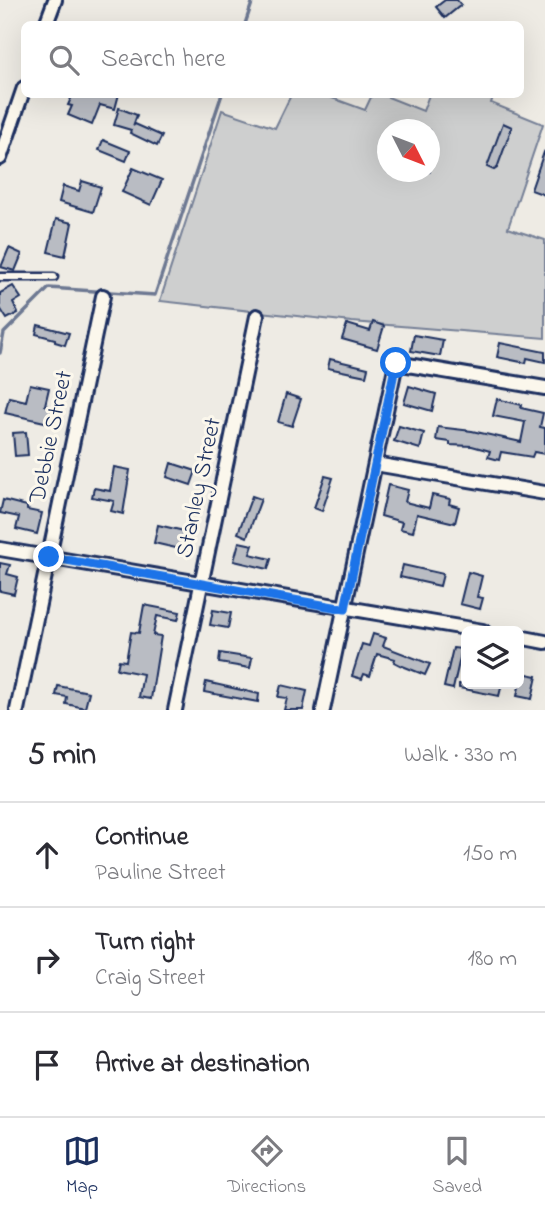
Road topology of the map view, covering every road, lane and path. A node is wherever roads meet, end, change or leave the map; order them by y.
1 (55, 0) edge
2 (47, 21) edge
3 (21, 97) edge
4 (0, 158) edge
5 (0, 277) edge
6 (54, 277) dead end
7 (103, 296) dead end
8 (257, 316) dead end
9 (545, 388) edge
10 (375, 464) junction
11 (545, 493) edge
12 (0, 549) edge
13 (49, 557) junction
14 (202, 584) junction
15 (345, 609) junction
16 (461, 627) edge
17 (524, 638) edge
18 (545, 642) edge
19 (17, 710) edge
20 (175, 710) edge
21 (323, 710) edge

1 - 2 street
3 - 4 street
5 - 6 lane
7 - 13 street, Debbie Street
8 - 14 street, Stanley Street
9 - 10 street
10 - 11 street
10 - 15 street
12 - 13 street
13 - 14 street
13 - 19 street, Debbie Street
14 - 15 street
14 - 20 street, Stanley Street
15 - 16 street
15 - 21 street
17 - 18 street

